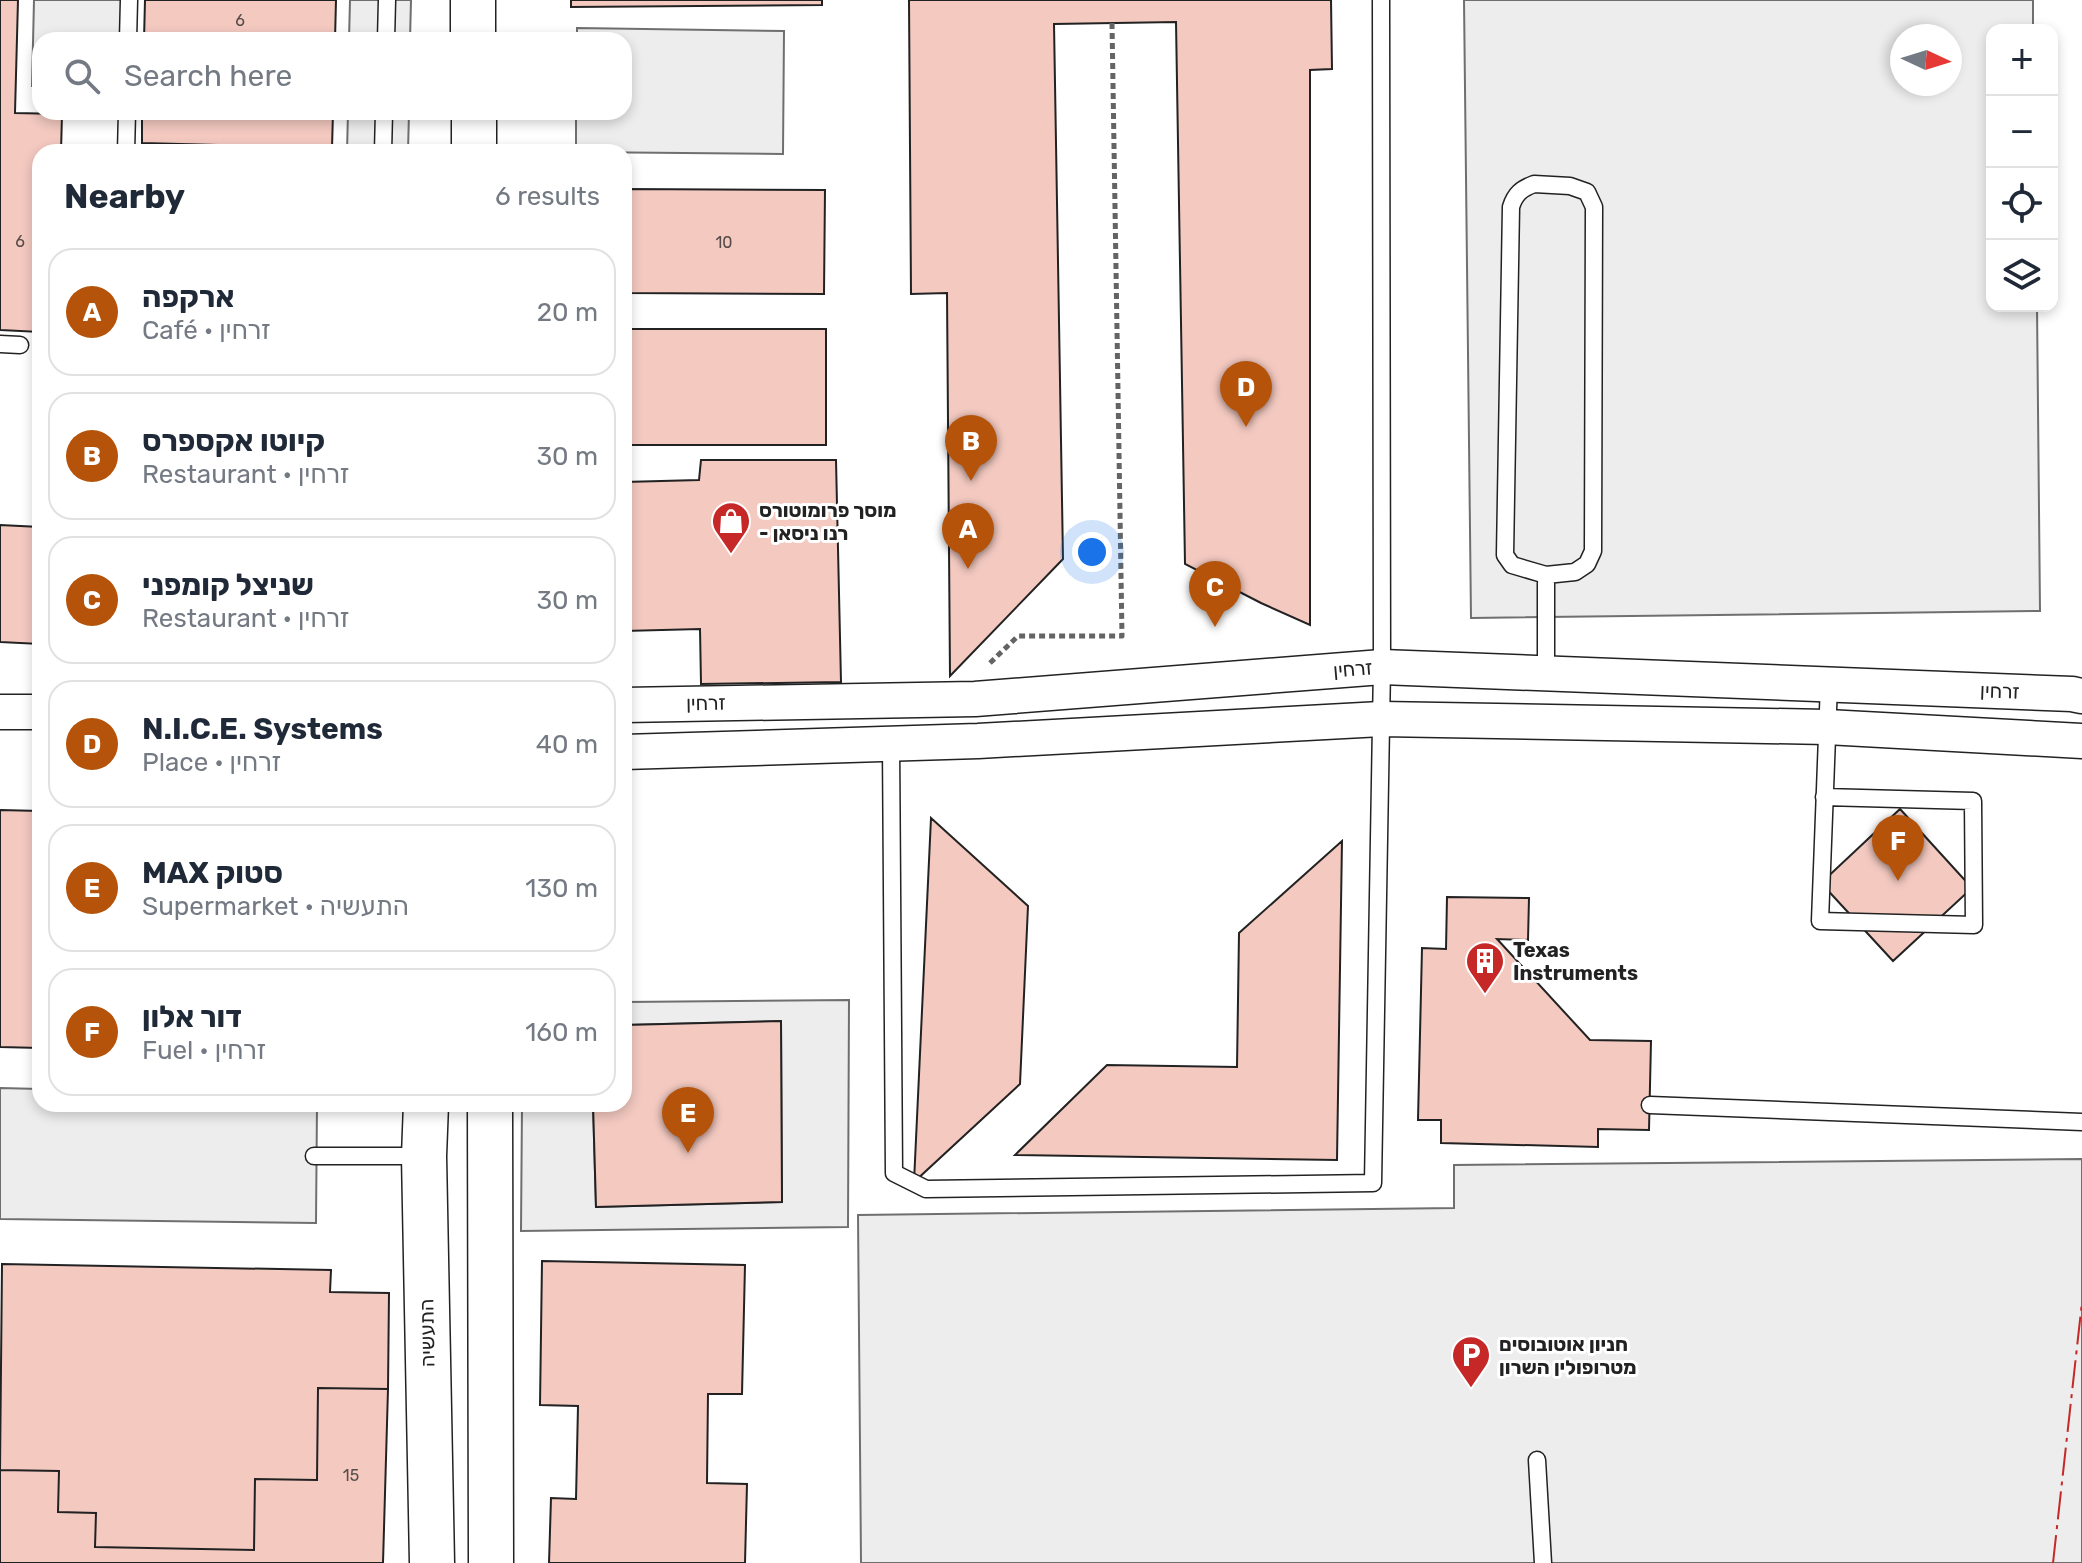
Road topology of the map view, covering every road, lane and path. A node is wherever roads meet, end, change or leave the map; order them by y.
1 (129, 0) edge
2 (387, 0) edge
3 (473, 0) edge
4 (1381, 0) edge
5 (1112, 23) dead end
6 (128, 32) edge
7 (386, 32) edge
8 (473, 32) edge
9 (127, 120) edge
10 (384, 120) edge
11 (474, 120) edge
12 (126, 144) edge
13 (383, 144) edge
14 (474, 144) edge
15 (0, 344) edge
16 (20, 345) dead end
17 (1546, 575) junction
18 (987, 666) dead end
19 (1382, 667) junction
20 (1546, 674) junction
21 (1829, 684) junction
22 (2082, 696) edge
23 (632, 705) edge
24 (0, 712) edge
25 (32, 712) edge
26 (1381, 719) junction
27 (1827, 727) junction
28 (2082, 741) edge
29 (891, 744) junction
30 (632, 752) edge
31 (1824, 797) junction
32 (1650, 1105) dead end
33 (426, 1112) edge
34 (490, 1112) edge
35 (2082, 1122) edge
36 (314, 1156) dead end
37 (424, 1156) junction
38 (1537, 1460) dead end
39 (432, 1563) edge
40 (491, 1563) edge
41 (1543, 1563) edge

1 - 6 lane
2 - 7 lane
3 - 8 street
4 - 19 lane
5 - 18 path
9 - 12 lane
10 - 13 lane
11 - 14 street
15 - 16 lane
17 - 17 lane
17 - 20 lane
19 - 20 street, זרחין
19 - 23 street, זרחין
19 - 26 lane
20 - 21 street, זרחין
21 - 22 street, זרחין
21 - 27 lane
24 - 25 street
26 - 27 street
26 - 29 street
26 - 29 lane
27 - 28 street
27 - 31 lane
29 - 30 street
31 - 31 lane
32 - 35 lane
33 - 37 street, התעשיה
34 - 40 street
36 - 37 lane
37 - 39 street, התעשיה
38 - 41 lane

